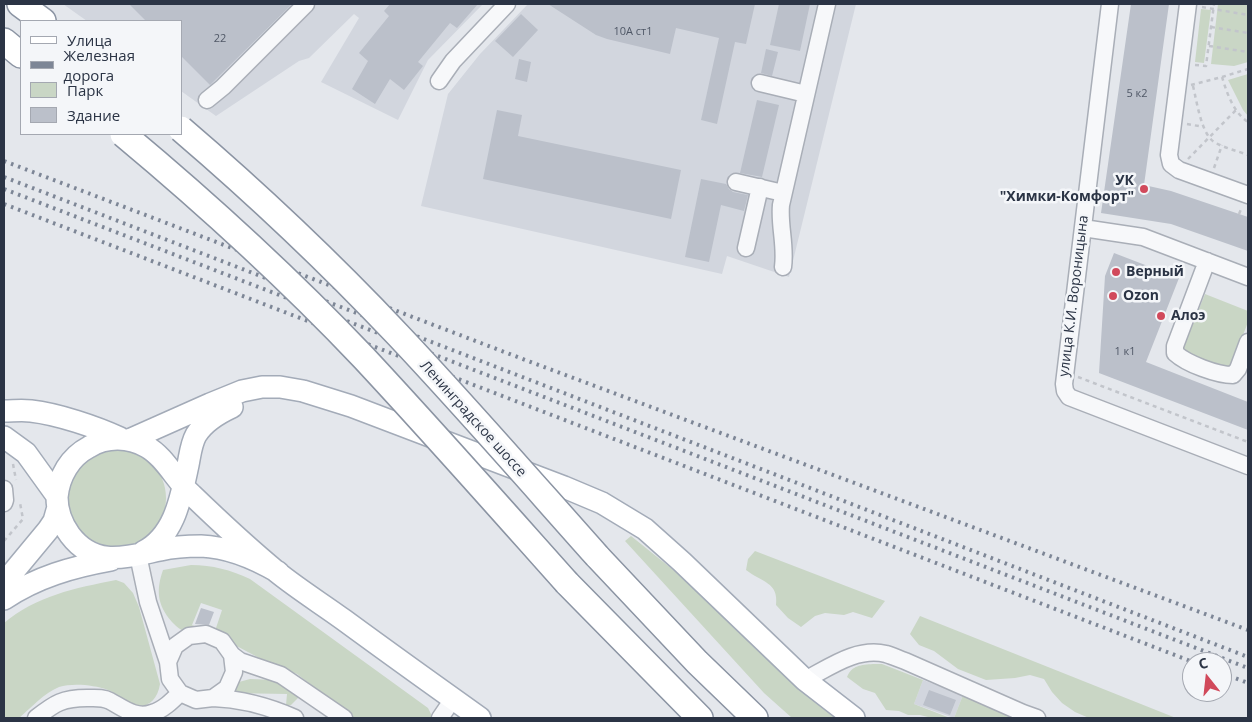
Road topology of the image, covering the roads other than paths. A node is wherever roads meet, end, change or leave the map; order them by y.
1 (20, 4) edge
2 (306, 4) edge
3 (507, 4) edge
4 (827, 4) edge
5 (1110, 4) edge
6 (1188, 4) edge
7 (42, 20) edge
8 (4, 41) edge
9 (20, 54) edge
10 (439, 82) dead end
11 (760, 84) dead end
12 (806, 94) junction
13 (207, 100) dead end
14 (182, 130) edge
15 (124, 135) edge
16 (736, 182) dead end
17 (760, 187) junction
18 (783, 192) junction
19 (1248, 195) edge
20 (1083, 228) junction
21 (746, 248) dead end
22 (1207, 261) junction
23 (783, 267) dead end
24 (1248, 277) edge
25 (1248, 342) edge
26 (302, 391) junction
27 (4, 411) edge
28 (4, 437) edge
29 (126, 440) junction
30 (1248, 466) edge
31 (177, 487) junction
32 (4, 489) edge
33 (4, 502) edge
34 (58, 502) junction
35 (138, 555) junction
36 (117, 558) junction
37 (278, 572) junction
38 (4, 583) edge
39 (4, 599) edge
40 (232, 655) junction
41 (168, 662) junction
42 (806, 680) junction
43 (180, 693) junction
44 (213, 698) junction
45 (453, 699) junction
46 (158, 714) edge
47 (36, 718) edge
48 (294, 718) edge
49 (344, 718) edge
50 (440, 718) edge
51 (480, 718) edge
52 (700, 718) edge
53 (755, 718) edge
54 (854, 718) edge
55 (1037, 718) edge

1 - 7 highway
2 - 13 street
3 - 10 street
4 - 12 street
5 - 20 street, улица К.И. Вороницына
6 - 19 street
8 - 9 highway
11 - 12 street
12 - 18 street
14 - 53 highway, Ленинградское шоссе, bridge
15 - 52 highway, bridge
16 - 17 street
17 - 18 street
17 - 21 street
18 - 23 street
20 - 22 street
20 - 30 street, улица К.И. Вороницына
22 - 24 street
22 - 25 street
26 - 29 main road
26 - 31 main road
26 - 42 main road
27 - 29 main road
28 - 34 main road
29 - 31 main road
29 - 34 main road
31 - 35 main road
31 - 37 main road
32 - 33 street
34 - 36 main road
34 - 38 main road
35 - 36 main road
35 - 37 main road
35 - 41 street
36 - 39 main road
37 - 45 main road
40 - 41 street
40 - 44 street
40 - 49 street
41 - 43 street
42 - 54 main road
42 - 55 street
43 - 44 street
43 - 46 street
44 - 48 street
45 - 50 street
45 - 51 main road
46 - 47 street

